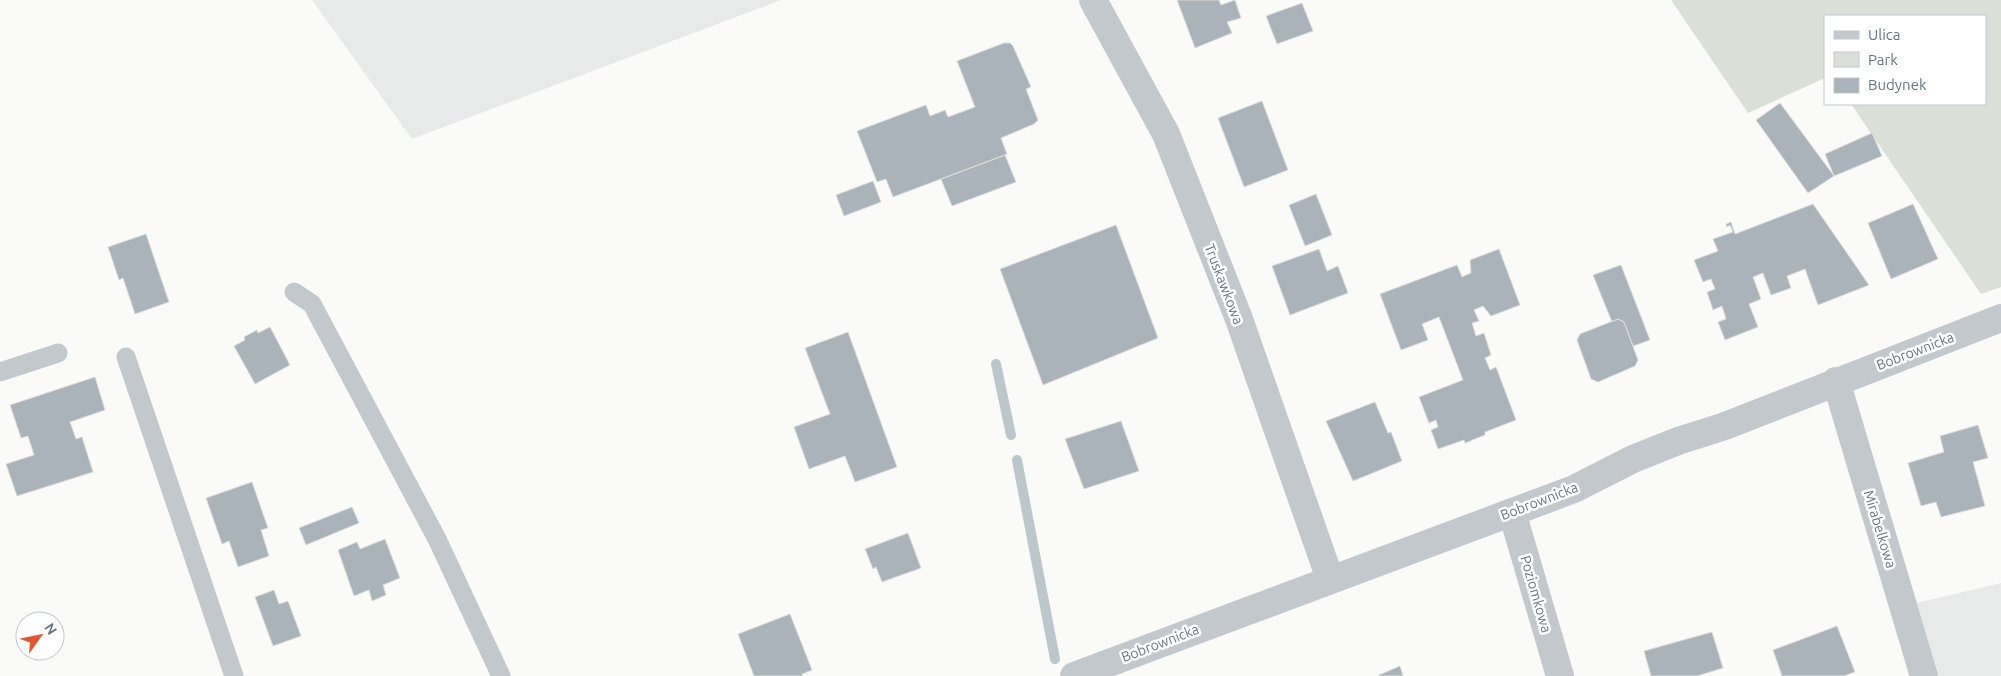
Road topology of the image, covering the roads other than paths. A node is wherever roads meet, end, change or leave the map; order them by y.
1 (1093, 0) edge
2 (294, 292) dead end
3 (2001, 318) edge
4 (58, 353) dead end
5 (126, 357) dead end
6 (0, 372) edge
7 (1836, 381) junction
8 (1512, 512) junction
9 (1330, 579) junction
10 (1078, 675) edge
11 (234, 676) edge
12 (501, 676) edge
13 (1560, 676) edge
14 (1924, 676) edge

1 - 9 street, Truskawkowa
2 - 12 lane
3 - 7 street, Bobrownicka
4 - 6 lane
5 - 11 lane
7 - 8 street, Bobrownicka
7 - 14 street, Mirabelkowa
8 - 9 street, Bobrownicka
8 - 13 street, Poziomkowa
9 - 10 street, Bobrownicka

